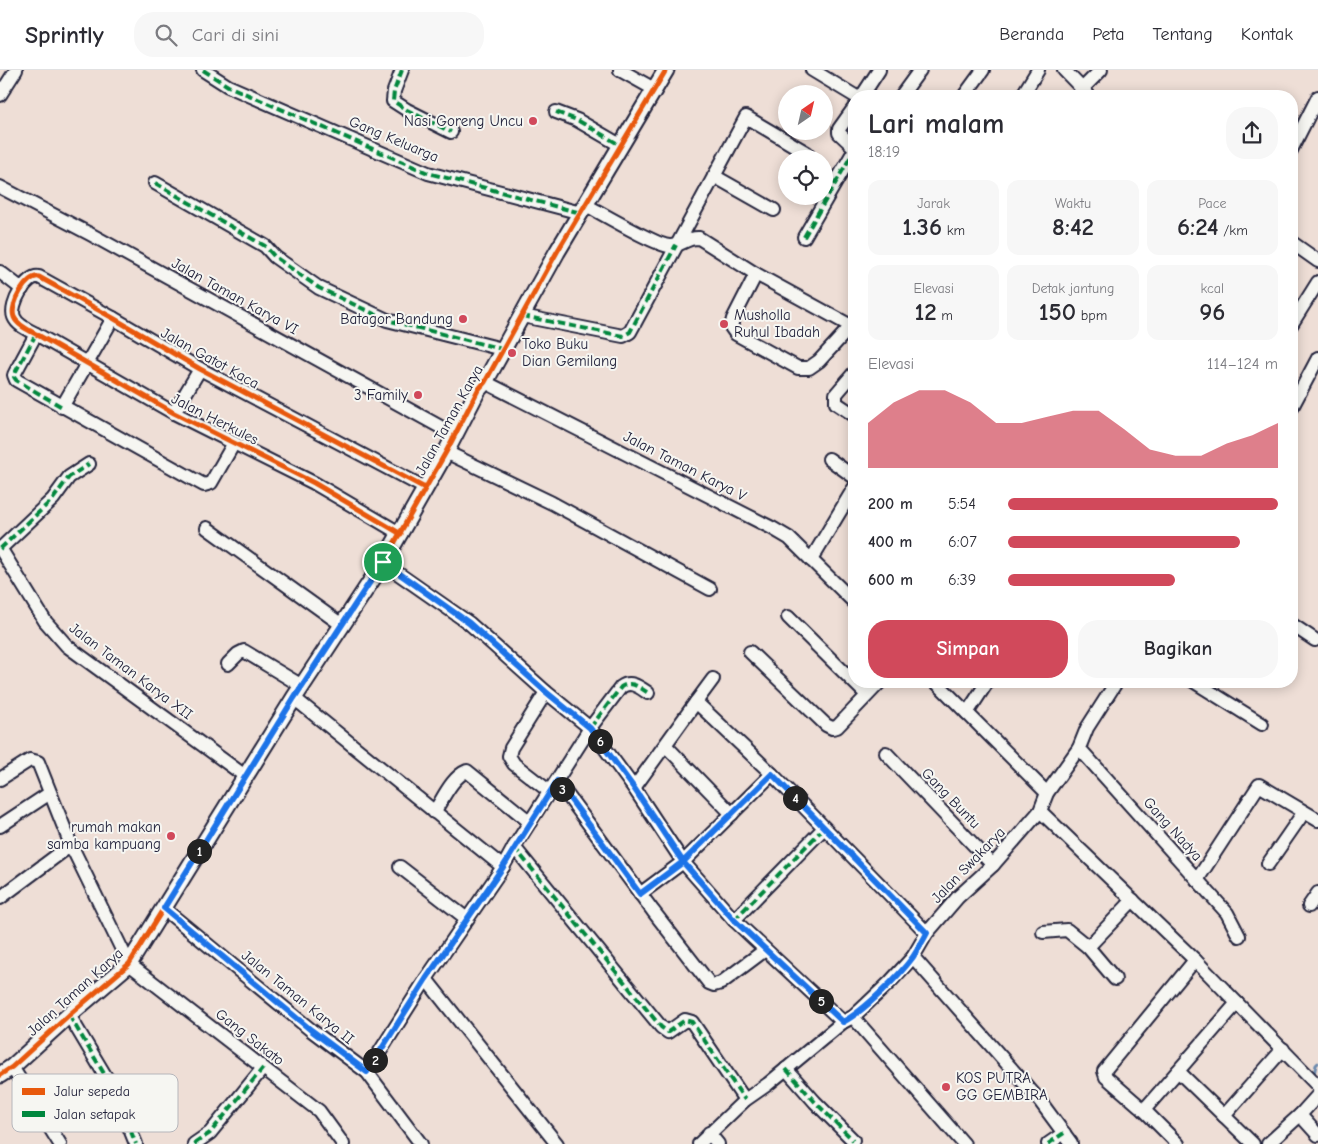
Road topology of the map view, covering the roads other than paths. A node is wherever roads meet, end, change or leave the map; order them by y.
1 (16, 70) edge
2 (204, 70) edge
3 (402, 70) edge
4 (620, 70) edge
5 (666, 70) edge
6 (812, 70) edge
7 (879, 70) edge
8 (920, 70) edge
9 (983, 70) edge
10 (1038, 70) edge
11 (1064, 70) edge
12 (1101, 70) edge
13 (654, 89) junction
14 (866, 90) edge
15 (905, 90) edge
16 (968, 90) edge
17 (1026, 90) edge
18 (1080, 90) edge
19 (1086, 90) edge
20 (848, 92) edge
21 (0, 95) edge
22 (1318, 97) edge
23 (556, 112) dead end
24 (848, 116) edge
25 (451, 132) dead end
26 (1298, 136) edge
27 (848, 143) edge
28 (620, 145) junction
29 (801, 150) edge
30 (848, 160) edge
31 (714, 176) junction
32 (155, 183) dead end
33 (0, 187) edge
34 (583, 209) junction
35 (774, 210) dead end
36 (804, 237) dead end
37 (676, 245) junction
38 (1298, 247) edge
39 (1318, 261) edge
40 (0, 272) edge
41 (756, 274) junction
42 (1318, 282) edge
43 (22, 289) junction
44 (1298, 314) edge
45 (522, 316) junction
46 (114, 318) junction
47 (848, 322) edge
48 (848, 328) edge
49 (36, 334) junction
50 (502, 349) junction
51 (1318, 358) edge
52 (87, 362) junction
53 (200, 369) junction
54 (848, 379) edge
55 (485, 382) junction
56 (1298, 392) edge
57 (62, 407) junction
58 (848, 411) edge
59 (174, 413) junction
60 (454, 436) junction
61 (234, 443) junction
62 (446, 452) junction
63 (828, 459) dead end
64 (89, 464) dead end
65 (848, 472) edge
66 (425, 488) junction
67 (848, 498) edge
68 (207, 528) dead end
69 (401, 534) junction
70 (0, 548) edge
71 (811, 560) junction
72 (383, 562) junction
73 (710, 589) dead end
74 (848, 597) edge
75 (788, 617) dead end
76 (342, 624) junction
77 (1298, 629) edge
78 (1315, 640) dead end
79 (750, 652) dead end
80 (228, 664) dead end
81 (848, 677) edge
82 (713, 679) dead end
83 (859, 688) edge
84 (874, 688) edge
85 (941, 688) edge
86 (983, 688) edge
87 (1113, 688) edge
88 (1204, 688) edge
89 (298, 692) junction
90 (546, 692) junction
91 (648, 693) dead end
92 (867, 696) junction
93 (696, 702) junction
94 (967, 713) junction
95 (1262, 724) dead end
96 (590, 728) junction
97 (666, 746) junction
98 (1078, 748) junction
99 (886, 753) dead end
100 (772, 774) junction
101 (245, 776) junction
102 (0, 779) edge
103 (553, 786) junction
104 (634, 788) junction
105 (50, 793) junction
106 (1048, 793) junction
107 (1040, 811) junction
108 (434, 812) junction
109 (1304, 812) junction
110 (732, 814) junction
111 (1318, 820) edge
112 (530, 822) junction
113 (0, 826) edge
114 (824, 828) junction
115 (71, 845) junction
116 (514, 847) junction
117 (683, 862) junction
118 (994, 864) junction
119 (1268, 864) dead end
120 (400, 867) dead end
121 (503, 867) junction
122 (1197, 880) junction
123 (1318, 893) edge
124 (640, 894) junction
125 (0, 898) edge
126 (1133, 900) junction
127 (1310, 906) dead end
128 (164, 908) junction
129 (467, 919) junction
130 (734, 920) junction
131 (1043, 932) dead end
132 (927, 933) junction
133 (1239, 936) dead end
134 (1088, 947) junction
135 (765, 950) junction
136 (913, 957) junction
137 (1195, 960) junction
138 (129, 964) junction
139 (426, 979) junction
140 (1115, 979) dead end
141 (1237, 1003) junction
142 (69, 1015) junction
143 (848, 1019) junction
144 (1283, 1049) junction
145 (263, 1068) junction
146 (786, 1069) junction
147 (6, 1071) edge
148 (1178, 1071) junction
149 (367, 1072) junction
150 (104, 1074) edge
151 (1318, 1086) edge
152 (1318, 1094) edge
153 (745, 1100) junction
154 (1144, 1110) junction
155 (1300, 1115) junction
156 (1224, 1116) junction
157 (51, 1132) edge
158 (131, 1132) edge
159 (709, 1133) junction
160 (1318, 1135) edge
161 (1067, 1138) edge
162 (853, 1140) dead end
163 (202, 1142) edge
164 (60, 1144) edge
165 (136, 1144) edge
166 (343, 1144) edge
167 (421, 1144) edge
168 (557, 1144) edge
169 (699, 1144) edge
170 (718, 1144) edge
171 (964, 1144) edge
172 (1048, 1144) edge
173 (1178, 1144) edge
174 (1253, 1144) edge
175 (1268, 1144) edge

1 - 21 street
2 - 34 street, Gang Keluarga
3 - 25 street
4 - 13 street
5 - 13 street, Jalan Taman Karya
6 - 20 street
7 - 14 street
8 - 15 street
9 - 16 street
10 - 17 street
11 - 18 street
12 - 19 street
13 - 28 street, Jalan Taman Karya
22 - 26 street
23 - 28 street
24 - 27 street
28 - 34 street, Jalan Taman Karya
29 - 31 street
30 - 36 street
31 - 35 street
31 - 37 street
32 - 50 street
33 - 60 street, Jalan Taman Karya VI
34 - 37 street, Gang Keluarga
34 - 45 street, Jalan Taman Karya
37 - 41 street
37 - 45 street
38 - 39 street
40 - 43 street
41 - 47 street
41 - 48 street
42 - 44 street
43 - 46 street, Jalan Gatot Kaca
43 - 49 street, Jalan Herkules
45 - 50 street, Jalan Taman Karya
46 - 52 street
46 - 53 street, Jalan Gatot Kaca
49 - 52 street, Jalan Herkules
49 - 57 street
50 - 55 street, Jalan Taman Karya
51 - 56 street
52 - 57 street
52 - 59 street, Jalan Herkules
53 - 59 street
53 - 66 street, Jalan Gatot Kaca
54 - 58 street
55 - 60 street, Jalan Taman Karya
55 - 71 street, Jalan Taman Karya V
57 - 61 street
59 - 61 street, Jalan Herkules
60 - 62 street, Jalan Taman Karya
61 - 69 street, Jalan Herkules
62 - 66 street, Jalan Taman Karya
62 - 73 street
63 - 65 street
64 - 70 street
66 - 69 street, Jalan Taman Karya
67 - 71 street
68 - 76 street
69 - 72 street, Jalan Taman Karya
70 - 101 street, Jalan Taman Karya XII
71 - 74 street, Jalan Taman Karya V
72 - 76 street, Jalan Taman Karya
72 - 90 street
75 - 81 street
76 - 89 street, Jalan Taman Karya
77 - 78 street
79 - 92 street
80 - 89 street
82 - 93 street
83 - 92 street
84 - 92 street
85 - 94 street
86 - 94 street
87 - 98 street, Jalan Swakarya
88 - 95 street
89 - 101 street, Jalan Taman Karya
89 - 108 street
90 - 96 street
90 - 103 street
91 - 96 street
93 - 97 street
93 - 100 street
94 - 106 street
96 - 103 street
96 - 104 street
97 - 104 street
97 - 110 street
98 - 106 street, Jalan Swakarya
98 - 122 street, Gang Nadya
99 - 118 street, Gang Buntu
100 - 110 street
100 - 114 street
101 - 128 street, Jalan Taman Karya
102 - 105 street
103 - 112 street
103 - 124 street
104 - 117 street
105 - 113 street
105 - 115 street
106 - 107 street, Jalan Swakarya
107 - 118 street, Jalan Swakarya
107 - 126 street
108 - 112 street
108 - 121 street
109 - 111 street
109 - 119 street
109 - 122 street
110 - 117 street
112 - 116 street
114 - 130 street
114 - 132 street
115 - 125 street
115 - 138 street
116 - 121 street
116 - 153 street
117 - 124 street
117 - 130 street
118 - 132 street, Jalan Swakarya
120 - 129 street
121 - 129 street
122 - 133 street, Gang Nadya
123 - 127 street
124 - 135 street
126 - 134 street
126 - 137 street
128 - 138 street, Jalan Taman Karya
128 - 149 street, Jalan Taman Karya II
129 - 139 street
130 - 135 street
131 - 134 street
132 - 136 street, Jalan Swakarya
134 - 140 street
135 - 143 street
136 - 143 street, Jalan Swakarya
136 - 161 street
137 - 141 street
137 - 154 street
138 - 142 street, Jalan Taman Karya
138 - 145 street, Gang Sakato
139 - 149 street
139 - 168 street
141 - 144 street
141 - 148 street
142 - 147 street, Jalan Taman Karya
142 - 150 street
143 - 146 street, Jalan Swakarya
143 - 171 street
144 - 151 street
144 - 156 street
145 - 163 street
145 - 166 street, Gang Sakato
146 - 153 street, Jalan Swakarya
146 - 162 street
148 - 154 street
148 - 156 street
149 - 167 street, Jalan Taman Karya II
152 - 155 street
153 - 159 street, Jalan Swakarya
154 - 173 street
155 - 160 street
155 - 175 street
156 - 174 street
157 - 164 street
158 - 165 street
159 - 169 street, Jalan Swakarya
159 - 170 street
161 - 172 street

